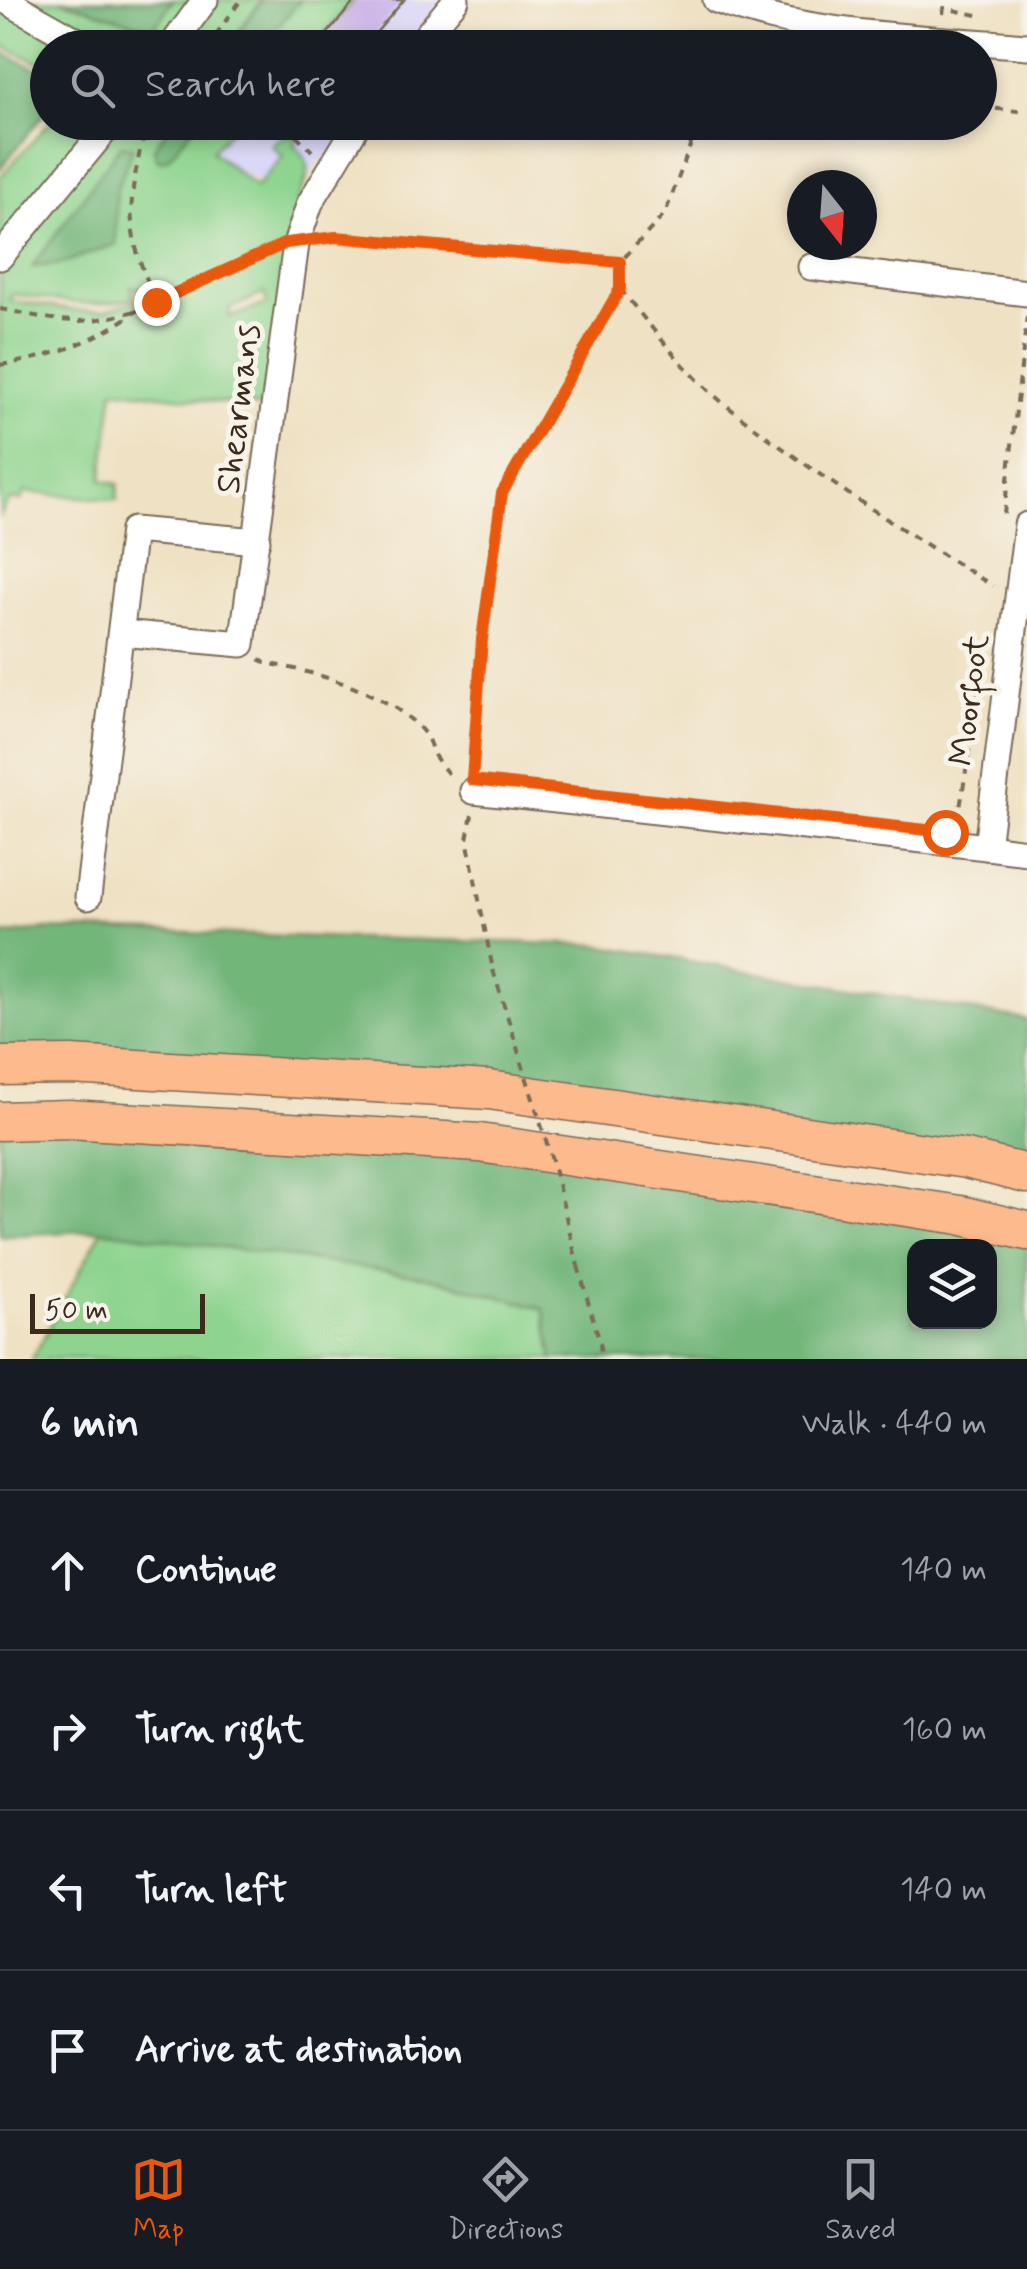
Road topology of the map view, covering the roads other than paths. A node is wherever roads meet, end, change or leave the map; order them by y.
1 (5, 0) edge
2 (205, 0) edge
3 (456, 0) edge
4 (716, 0) edge
5 (58, 30) edge
6 (183, 30) edge
7 (431, 30) edge
8 (873, 30) edge
9 (997, 43) edge
10 (1027, 46) edge
11 (97, 140) edge
12 (348, 140) edge
13 (0, 258) edge
14 (811, 267) dead end
15 (1027, 293) edge
16 (1015, 520) edge
17 (257, 540) junction
18 (121, 634) junction
19 (463, 786) road end
20 (986, 847) junction
21 (1027, 852) edge
22 (88, 897) dead end
23 (0, 1066) edge
24 (0, 1121) edge
25 (1027, 1174) edge
26 (1027, 1231) edge

1 - 5 street
2 - 6 street
3 - 7 street
4 - 8 street
9 - 10 street
11 - 13 street
12 - 17 street, Shearmans
14 - 15 street
16 - 20 street, Moorfoot
17 - 18 street, Shearmans
17 - 18 street, Shearmans
18 - 22 street, Shearmans
19 - 20 street
20 - 21 street
23 - 25 highway
24 - 26 highway

